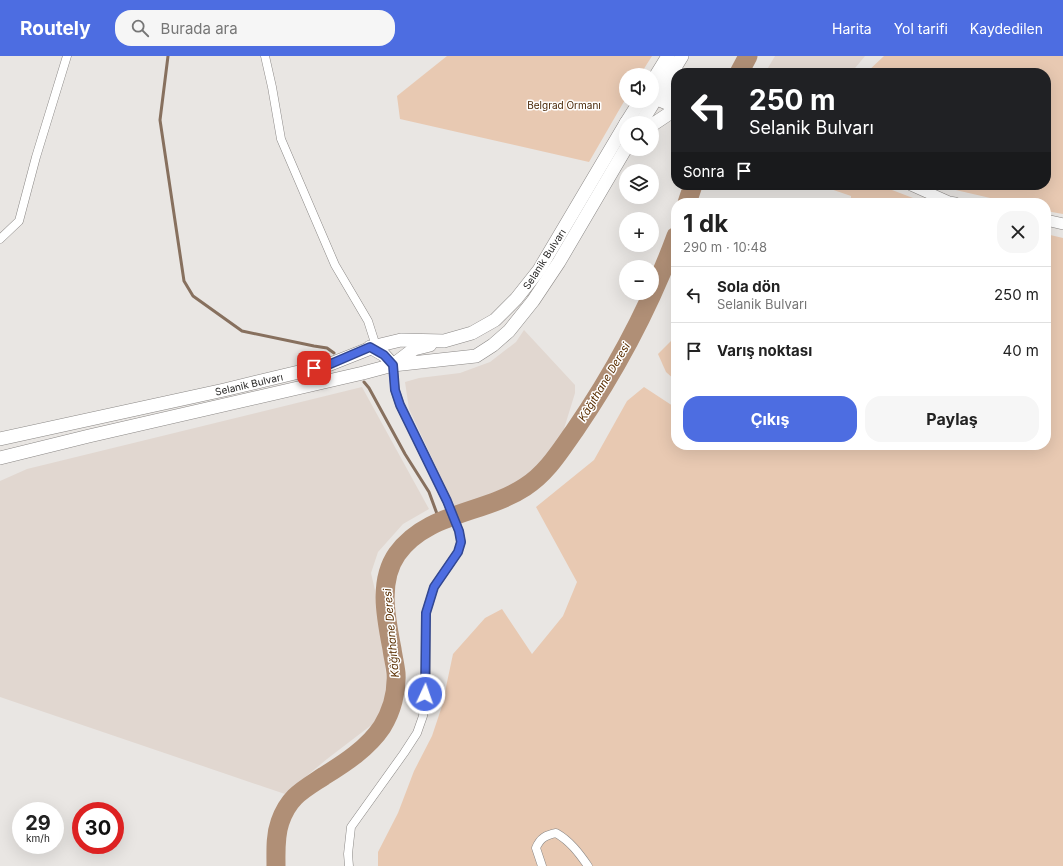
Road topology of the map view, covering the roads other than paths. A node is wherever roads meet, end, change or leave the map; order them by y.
1 (67, 56) edge
2 (265, 56) edge
3 (671, 69) edge
4 (659, 84) edge
5 (659, 90) edge
6 (659, 94) edge
7 (671, 94) edge
8 (671, 106) edge
9 (671, 112) edge
10 (659, 120) edge
11 (619, 135) edge
12 (622, 156) edge
13 (922, 190) edge
14 (939, 198) edge
15 (1051, 221) edge
16 (1063, 224) edge
17 (0, 239) edge
18 (444, 341) junction
19 (373, 346) junction
20 (393, 365) junction
21 (50, 428) junction
22 (0, 439) edge
23 (56, 444) junction
24 (0, 458) edge
25 (349, 866) edge
26 (542, 866) edge
27 (588, 866) edge

1 - 17 street
2 - 19 street
3 - 4 main road
5 - 7 main road
6 - 8 main road
9 - 10 main road
11 - 18 main road, Selanik Bulvarı
12 - 20 main road, Selanik Bulvarı
13 - 14 main road
15 - 16 main road
18 - 19 main road, Selanik Bulvarı
18 - 20 main road
19 - 20 main road
19 - 21 main road, Selanik Bulvarı
20 - 23 main road, Selanik Bulvarı
20 - 25 street
21 - 22 main road, Selanik Bulvarı
21 - 23 main road
23 - 24 main road, Selanik Bulvarı
26 - 27 street

